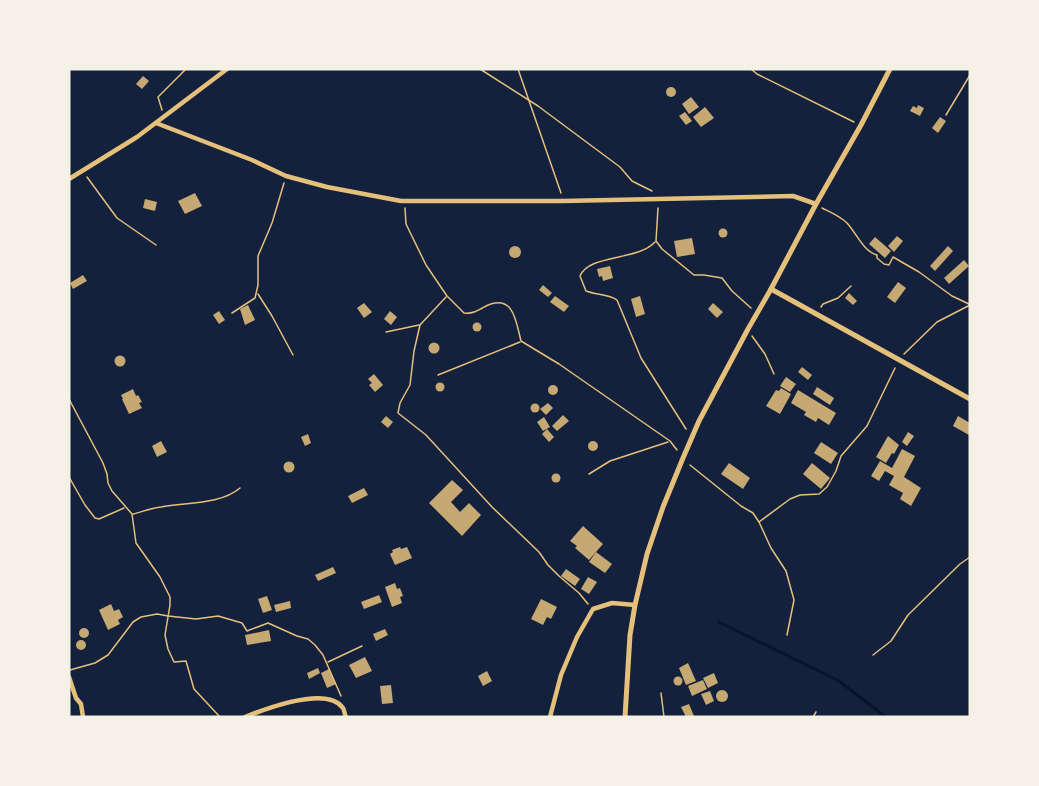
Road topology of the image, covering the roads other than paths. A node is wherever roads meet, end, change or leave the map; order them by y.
1 (227, 69) edge
2 (890, 69) edge
3 (156, 123) junction
4 (69, 179) edge
5 (816, 204) junction
6 (771, 289) junction
7 (970, 399) edge
8 (635, 605) junction
9 (69, 677) edge
10 (83, 717) edge
11 (245, 717) edge
12 (345, 717) edge
13 (550, 717) edge
14 (625, 717) edge

1 - 3 street
2 - 5 street
3 - 4 street
3 - 5 street
5 - 6 street
6 - 7 street
6 - 8 street
8 - 13 street
8 - 14 street
9 - 10 street
11 - 12 street

